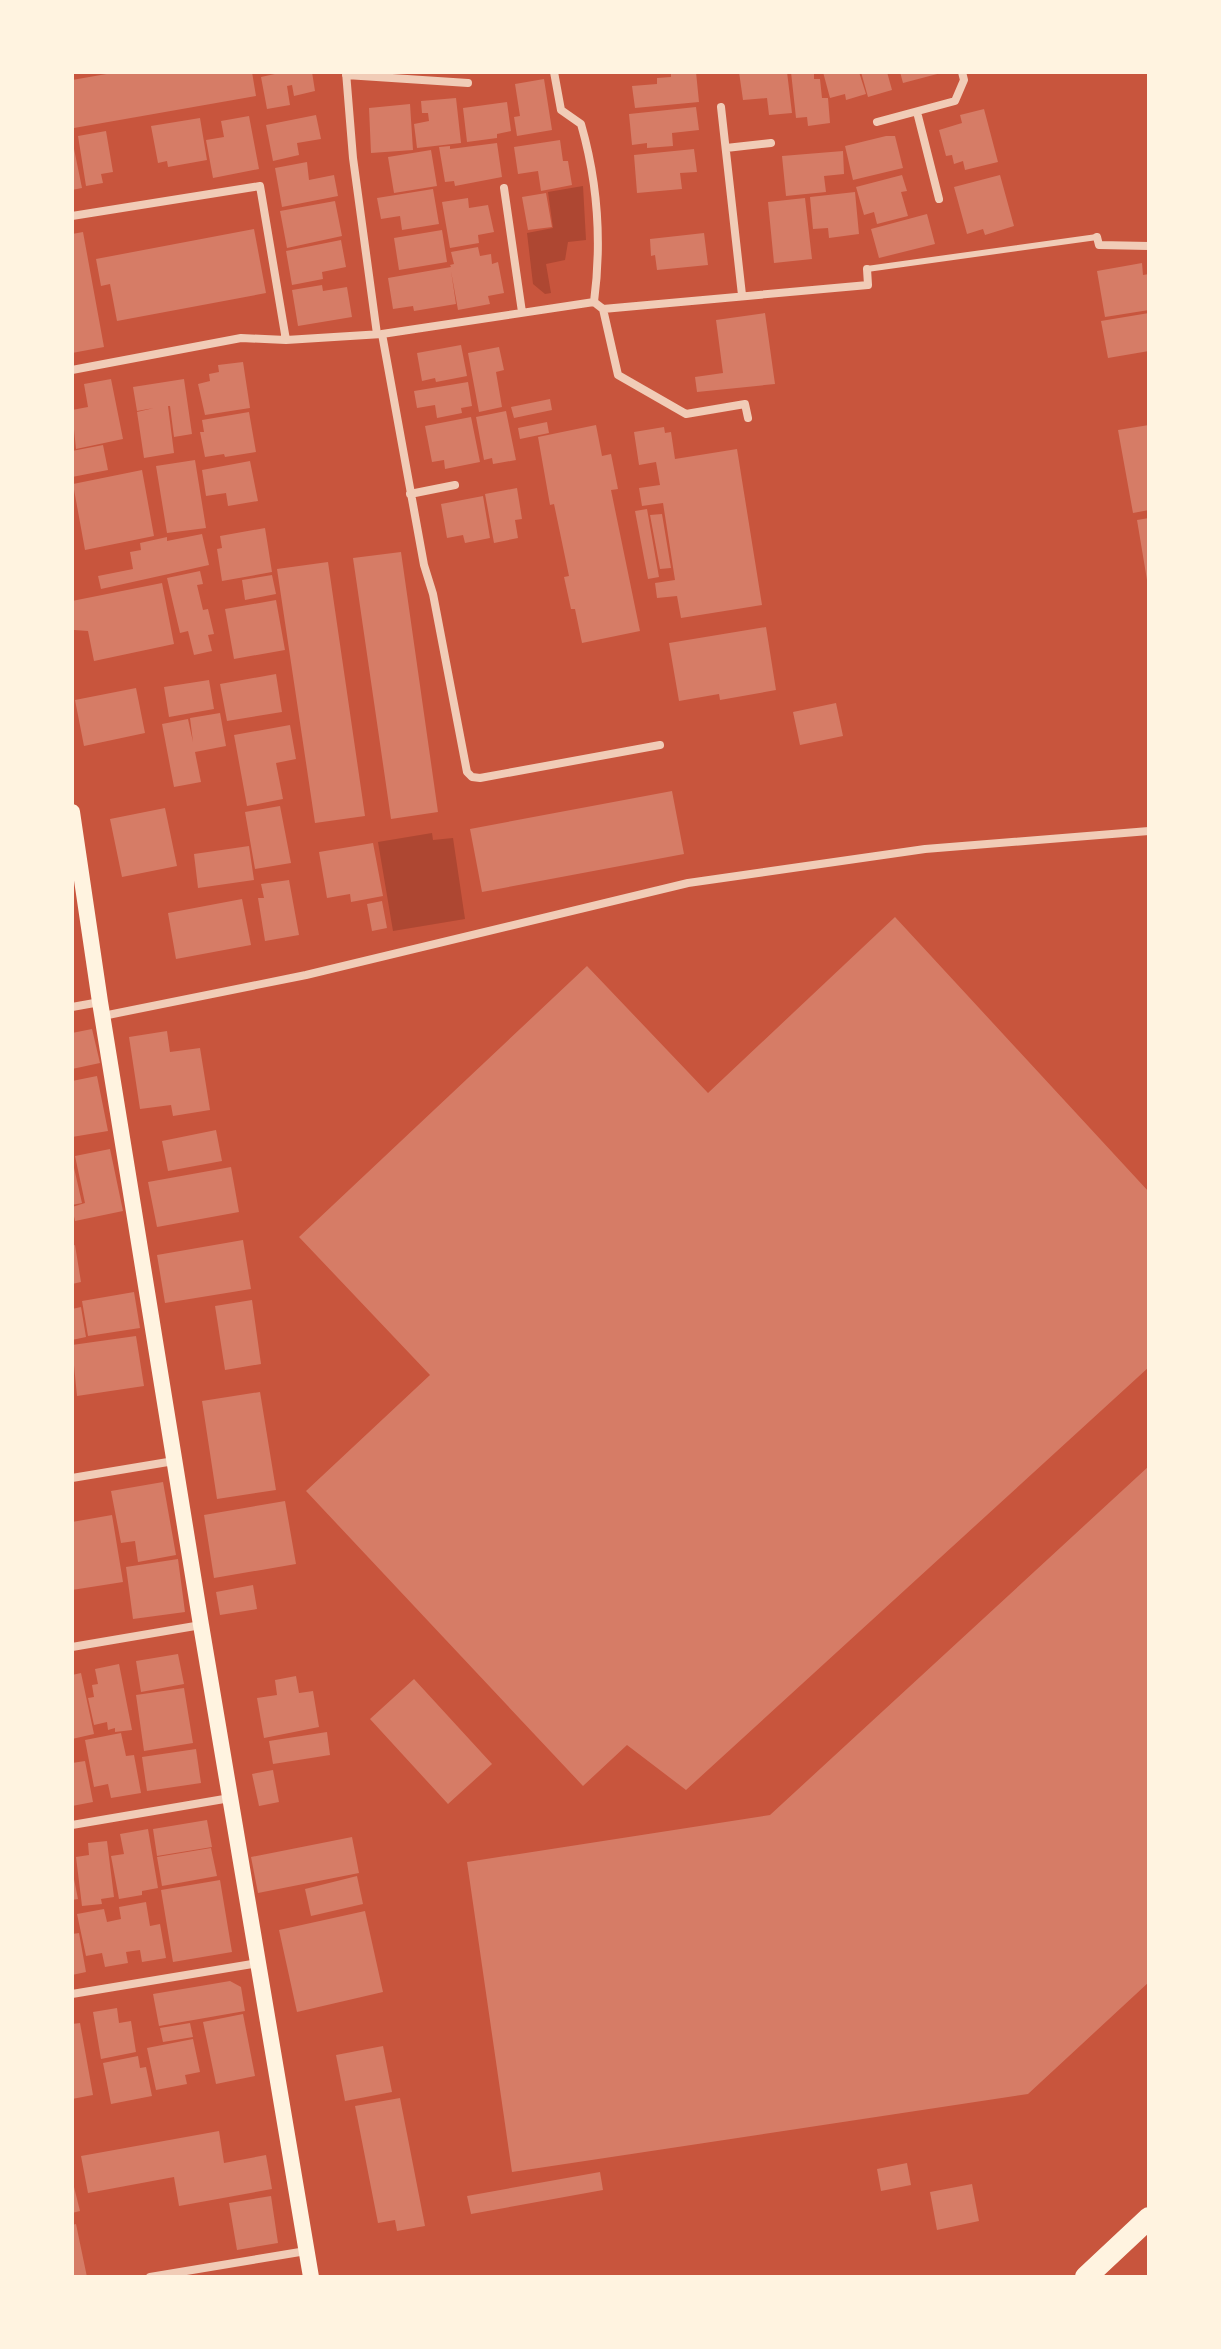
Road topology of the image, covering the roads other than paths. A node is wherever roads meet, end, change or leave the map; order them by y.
1 (554, 72) edge
2 (962, 72) edge
3 (346, 73) edge
4 (468, 83) dead end
5 (721, 107) dead end
6 (917, 112) junction
7 (877, 122) dead end
8 (771, 143) dead end
9 (726, 148) junction
10 (504, 188) dead end
11 (939, 199) dead end
12 (72, 216) edge
13 (1097, 237) joint
14 (1149, 246) edge
15 (867, 269) joint
16 (742, 295) junction
17 (594, 302) junction
18 (603, 309) junction
19 (522, 312) junction
20 (380, 334) junction
21 (286, 340) junction
22 (72, 370) edge
23 (748, 418) dead end
24 (455, 485) dead end
25 (410, 494) junction
26 (660, 745) dead end
27 (72, 812) edge
28 (1149, 831) edge
29 (72, 1007) edge
30 (101, 1009) junction
31 (174, 1461) junction
32 (72, 1478) edge
33 (201, 1625) junction
34 (72, 1647) edge
35 (230, 1798) junction
36 (72, 1825) edge
37 (258, 1963) junction
38 (72, 1994) edge
39 (1149, 2218) edge
40 (306, 2251) junction
41 (150, 2277) edge
42 (311, 2277) edge
43 (1086, 2277) edge

1 - 17 street
2 - 6 street
3 - 4 street
3 - 20 street
5 - 9 street
6 - 7 street
6 - 11 street
8 - 9 street
9 - 16 street
10 - 19 street
12 - 21 street
13 - 14 street
13 - 15 lane
15 - 16 street
16 - 18 street
17 - 18 street
17 - 19 street
18 - 23 street
19 - 20 street
20 - 21 street
20 - 25 street
21 - 22 street
24 - 25 street
25 - 26 street
27 - 30 main road
28 - 30 street
29 - 30 street
30 - 31 main road
31 - 32 street
31 - 33 main road
33 - 34 street
33 - 35 main road
35 - 36 street
35 - 37 main road
37 - 38 street
37 - 40 main road
39 - 43 highway
40 - 41 street
40 - 42 main road

